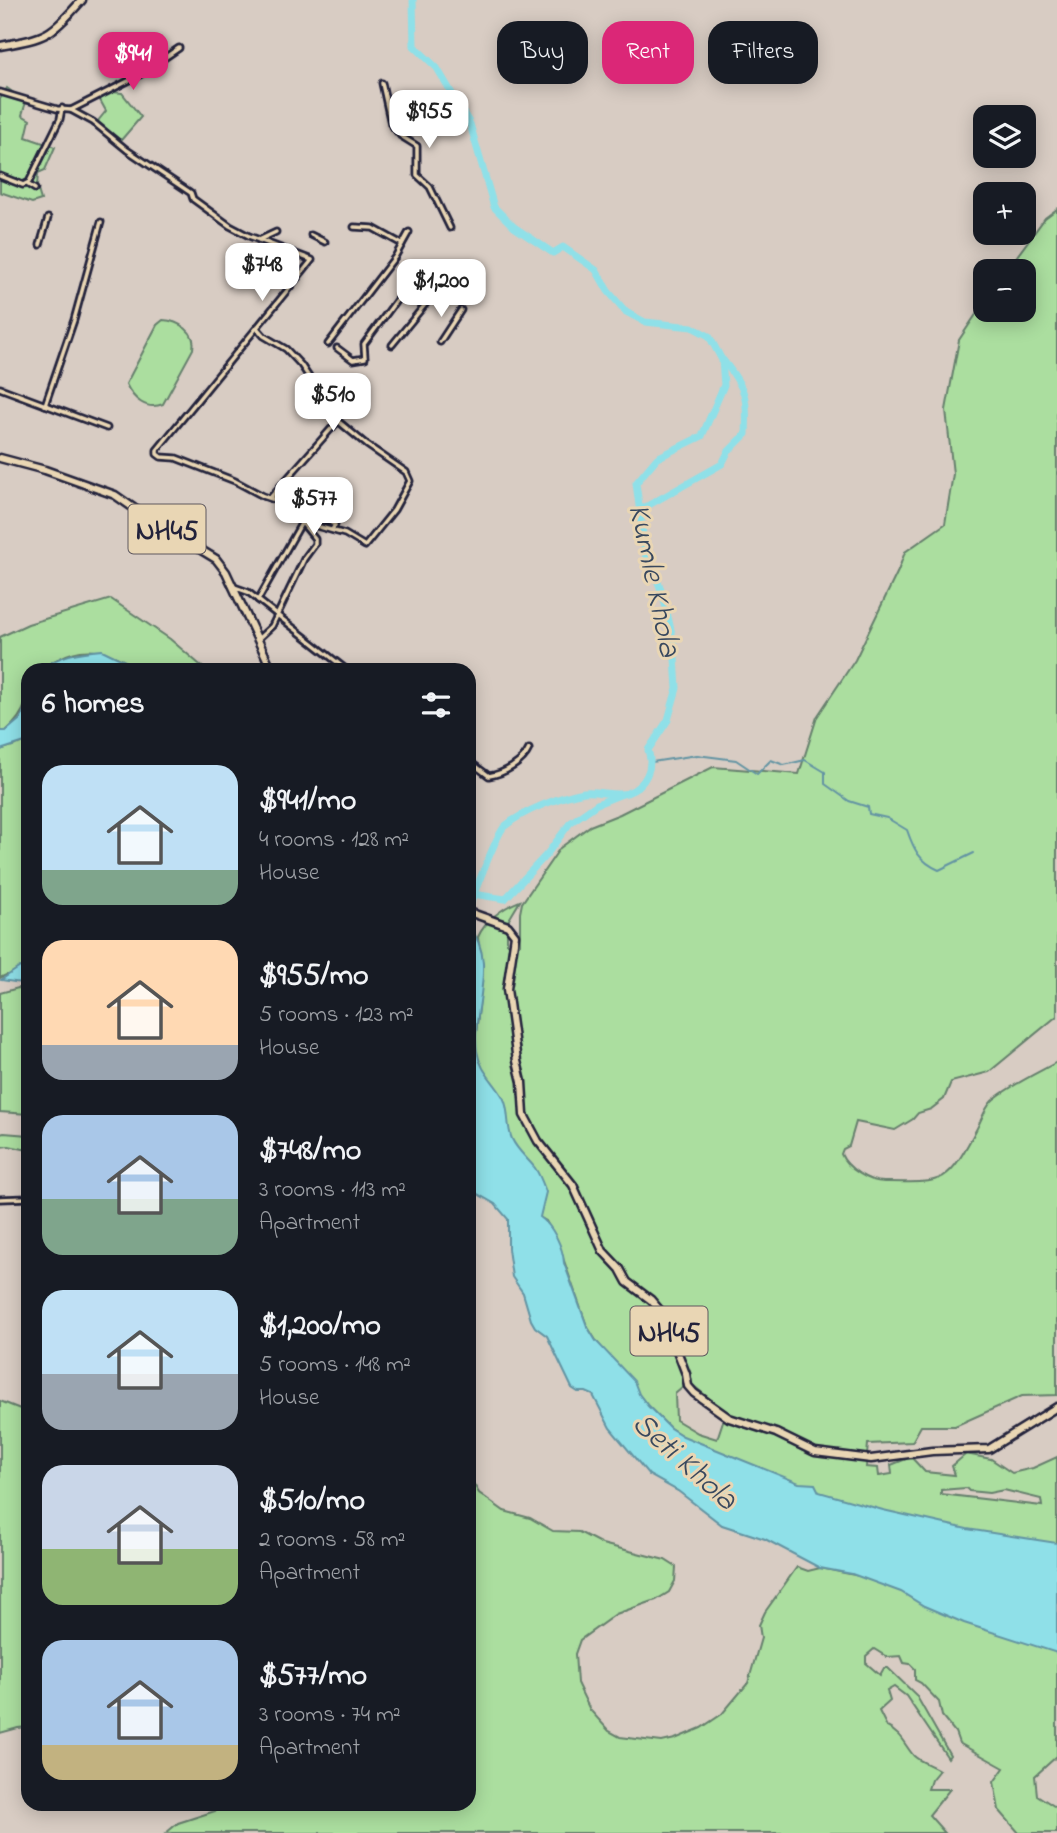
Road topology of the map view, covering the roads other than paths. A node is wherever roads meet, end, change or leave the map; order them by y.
1 (82, 0) edge
2 (0, 46) edge
3 (179, 48) dead end
4 (382, 83) dead end
5 (0, 93) edge
6 (62, 108) junction
7 (71, 110) junction
8 (0, 176) edge
9 (27, 184) junction
10 (35, 189) dead end
11 (48, 218) dead end
12 (101, 222) dead end
13 (354, 227) dead end
14 (450, 228) dead end
15 (276, 232) dead end
16 (409, 232) dead end
17 (311, 235) dead end
18 (259, 240) junction
19 (325, 242) dead end
20 (402, 244) junction
21 (40, 245) dead end
22 (416, 274) dead end
23 (446, 279) dead end
24 (461, 310) dead end
25 (257, 328) junction
26 (440, 342) dead end
27 (328, 344) dead end
28 (391, 345) dead end
29 (337, 348) dead end
30 (0, 388) edge
31 (45, 405) junction
32 (338, 421) junction
33 (107, 428) dead end
34 (0, 458) edge
35 (270, 498) junction
36 (302, 522) junction
37 (332, 530) junction
38 (233, 586) junction
39 (258, 600) junction
40 (277, 616) junction
41 (258, 639) junction
42 (269, 663) edge
43 (338, 663) edge
44 (529, 749) dead end
45 (476, 766) edge
46 (476, 915) edge
47 (21, 1198) edge
48 (0, 1199) edge
49 (1057, 1407) edge

1 - 2 main road
3 - 7 street
4 - 14 street
5 - 6 street
6 - 7 street
6 - 9 street
7 - 18 street
8 - 9 street
9 - 10 street
11 - 21 street
12 - 31 street
13 - 20 street
15 - 18 street
16 - 20 street
17 - 19 street
18 - 25 street
20 - 27 street
22 - 29 street
23 - 28 street
24 - 26 street
25 - 32 street
25 - 35 street
30 - 31 street
31 - 33 street
32 - 35 street
32 - 37 street
34 - 38 main road, NH45
35 - 37 street
36 - 37 street
36 - 39 street
36 - 40 street
38 - 39 street
38 - 41 main road, NH45
39 - 40 street
40 - 41 street
40 - 43 street
41 - 42 main road, NH45
44 - 45 street
46 - 49 main road, NH45
47 - 48 street

